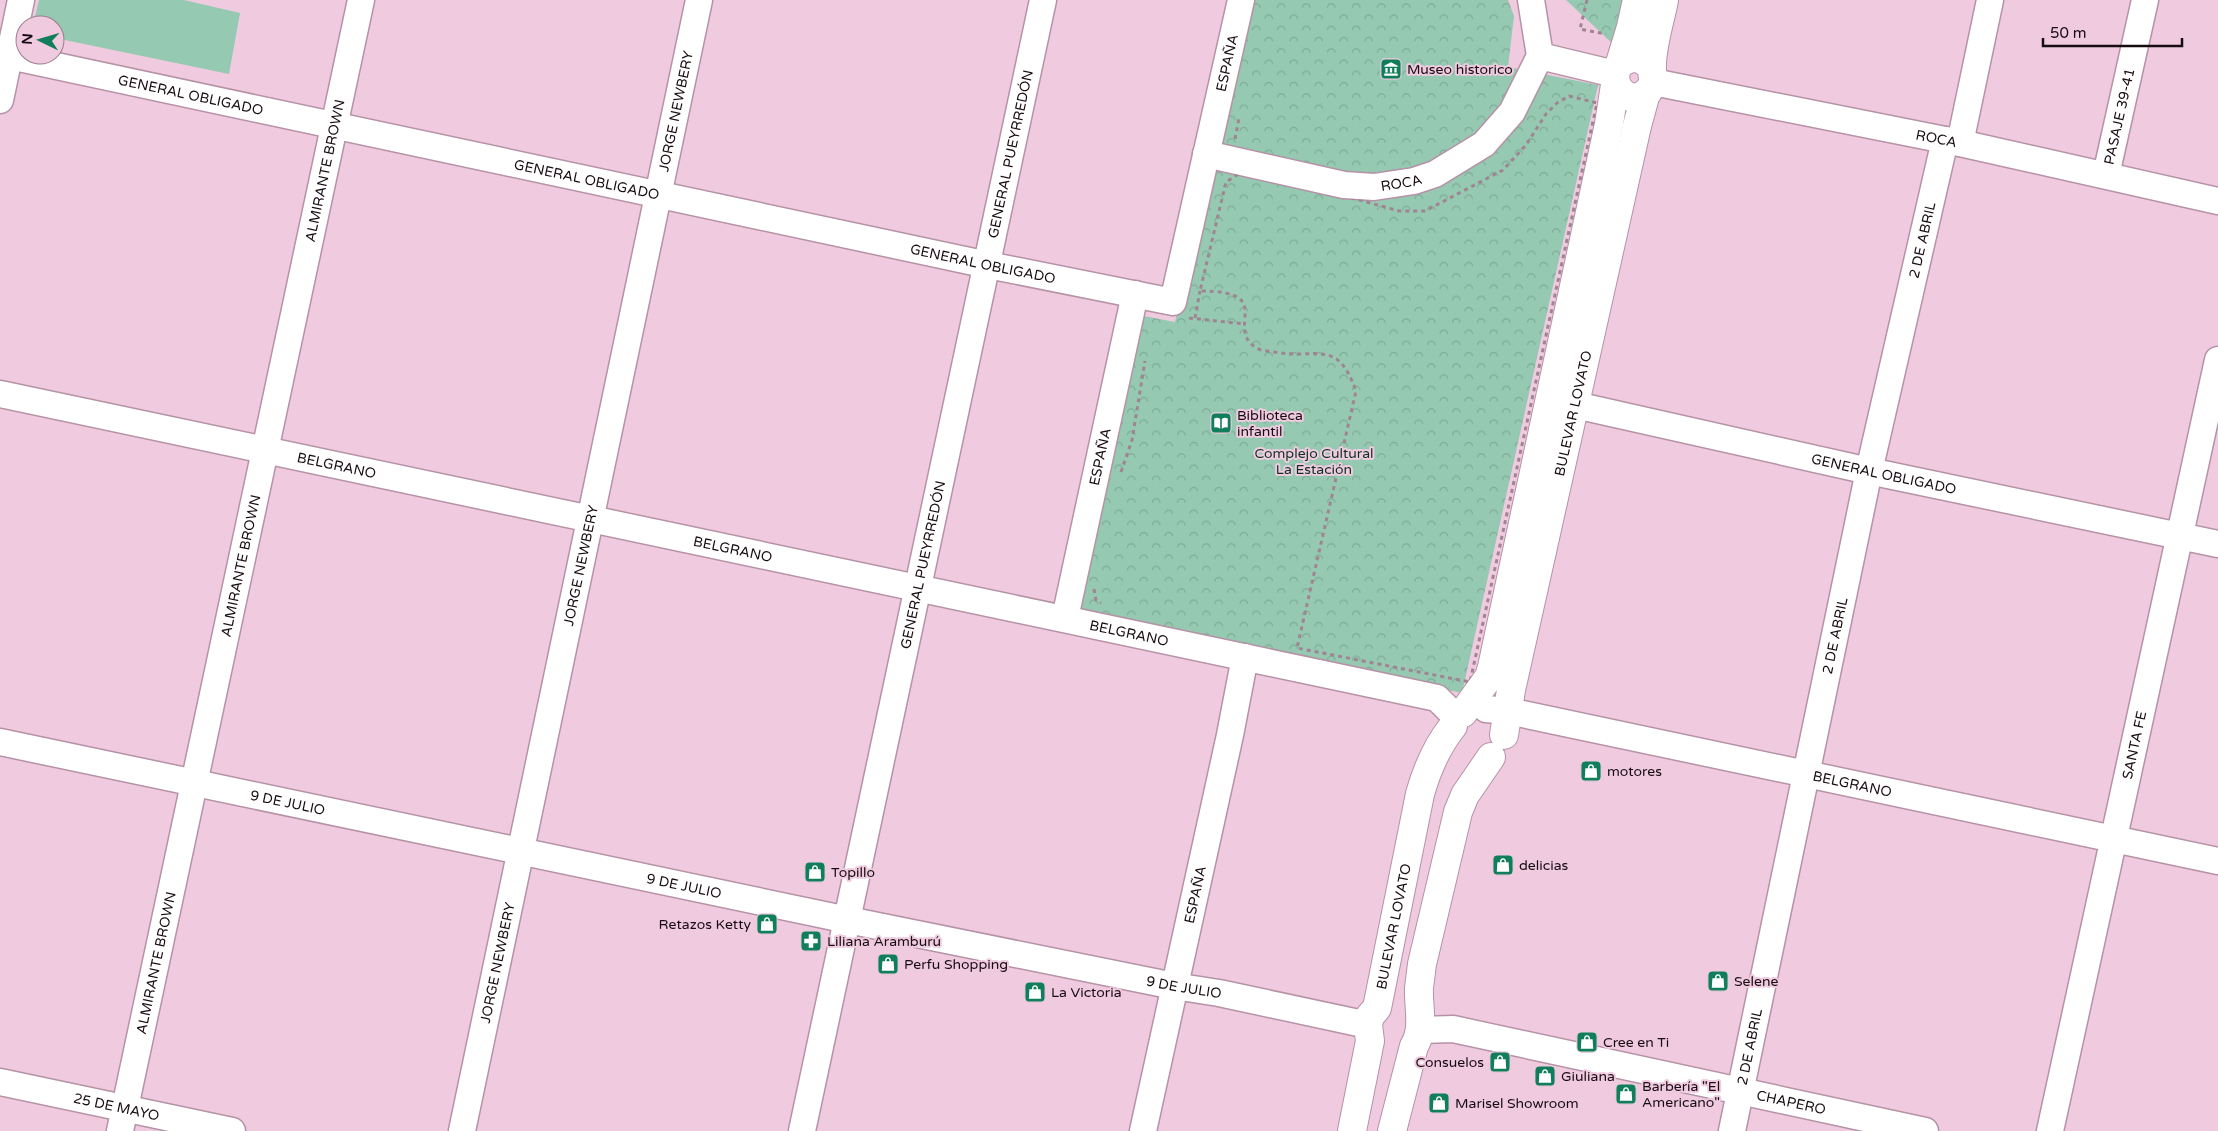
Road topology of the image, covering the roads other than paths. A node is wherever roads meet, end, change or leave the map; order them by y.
1 (21, 0) edge
2 (361, 0) edge
3 (699, 0) edge
4 (1043, 0) edge
5 (1241, 0) edge
6 (1531, 0) edge
7 (1637, 0) edge
8 (1664, 0) edge
9 (1990, 0) edge
10 (2145, 0) edge
11 (5, 55) edge
12 (1540, 56) junction
13 (1617, 74) junction
14 (1650, 81) junction
15 (0, 100) edge
16 (335, 126) junction
17 (1952, 142) junction
18 (1206, 154) junction
19 (2106, 175) junction
20 (660, 195) junction
21 (2218, 201) edge
22 (988, 265) junction
23 (1135, 294) junction
24 (1180, 310) joint
25 (2218, 360) edge
26 (0, 394) edge
27 (1563, 402) junction
28 (264, 449) junction
29 (1869, 471) junction
30 (590, 518) junction
31 (2180, 536) junction
32 (2218, 544) edge
33 (918, 586) junction
34 (1065, 618) junction
35 (1245, 657) junction
36 (1480, 724) junction
37 (0, 742) edge
38 (1806, 775) junction
39 (195, 783) junction
40 (2113, 839) junction
41 (522, 852) junction
42 (2218, 861) edge
43 (848, 920) junction
44 (1174, 986) junction
45 (1371, 1025) junction
46 (1418, 1033) junction
47 (0, 1082) edge
48 (1740, 1092) junction
49 (122, 1120) edge
50 (232, 1131) edge
51 (462, 1131) edge
52 (802, 1131) edge
53 (1143, 1131) edge
54 (1352, 1131) edge
55 (1392, 1131) edge
56 (1732, 1131) edge
57 (1925, 1131) edge
58 (2050, 1131) edge

1 - 11 street
2 - 16 street, ALMIRANTE BROWN
3 - 20 street, JORGE NEWBERY
4 - 22 street, GENERAL PUEYRREDÓN
5 - 18 street, ESPAÑA
6 - 12 street
7 - 13 main road, BULEVAR LOVATO
8 - 14 main road, BULEVAR LOVATO
9 - 17 street, 2 DE ABRIL
10 - 19 street, PASAJE 39-41
11 - 15 street
11 - 16 street, GENERAL OBLIGADO
12 - 13 street, ROCA
12 - 18 street, ROCA
13 - 14 main road, ROCA
13 - 27 main road, BULEVAR LOVATO
14 - 17 street, ROCA
14 - 27 main road, BULEVAR LOVATO
16 - 20 street, GENERAL OBLIGADO
16 - 28 street, ALMIRANTE BROWN
17 - 19 street, ROCA
17 - 29 street, 2 DE ABRIL
18 - 24 street, ESPAÑA
19 - 21 street, ROCA
20 - 22 street, GENERAL OBLIGADO
20 - 30 street, JORGE NEWBERY
22 - 23 street, GENERAL OBLIGADO
22 - 33 street, GENERAL PUEYRREDÓN
23 - 24 street, GENERAL OBLIGADO
23 - 34 street, ESPAÑA
25 - 31 street, SANTA FE
26 - 28 street, BELGRANO
27 - 29 street, GENERAL OBLIGADO
27 - 36 main road, BULEVAR LOVATO
27 - 36 main road, BULEVAR LOVATO
28 - 30 street, BELGRANO
28 - 39 street, ALMIRANTE BROWN
29 - 31 street, GENERAL OBLIGADO
29 - 38 street, 2 DE ABRIL
30 - 33 street, BELGRANO
30 - 41 street, JORGE NEWBERY
31 - 32 street, GENERAL OBLIGADO
31 - 40 street, SANTA FE
33 - 34 street, BELGRANO
33 - 43 street, GENERAL PUEYRREDÓN
34 - 35 street, BELGRANO
35 - 36 street, BELGRANO
35 - 44 street, ESPAÑA
36 - 38 street, BELGRANO
36 - 45 main road, BULEVAR LOVATO
36 - 46 main road, BULEVAR LOVATO
37 - 39 street, 9 DE JULIO
38 - 40 street, BELGRANO
38 - 48 street, 2 DE ABRIL
39 - 41 street, 9 DE JULIO
39 - 49 street, ALMIRANTE BROWN
40 - 42 street, BELGRANO
40 - 58 street, SANTA FE
41 - 43 street, 9 DE JULIO
41 - 51 street, JORGE NEWBERY
43 - 44 street, 9 DE JULIO
43 - 52 street, GENERAL PUEYRREDÓN
44 - 45 street, 9 DE JULIO
44 - 53 street, ESPAÑA
45 - 46 main road, 9 DE JULIO
45 - 46 main road, 9 DE JULIO
45 - 54 main road, BULEVAR LOVATO
46 - 48 street, CHAPERO
46 - 55 main road, BULEVAR LOVATO
47 - 49 street, 25 DE MAYO
48 - 56 street, 2 DE ABRIL
48 - 57 street, CHAPERO
49 - 50 street, 25 DE MAYO

